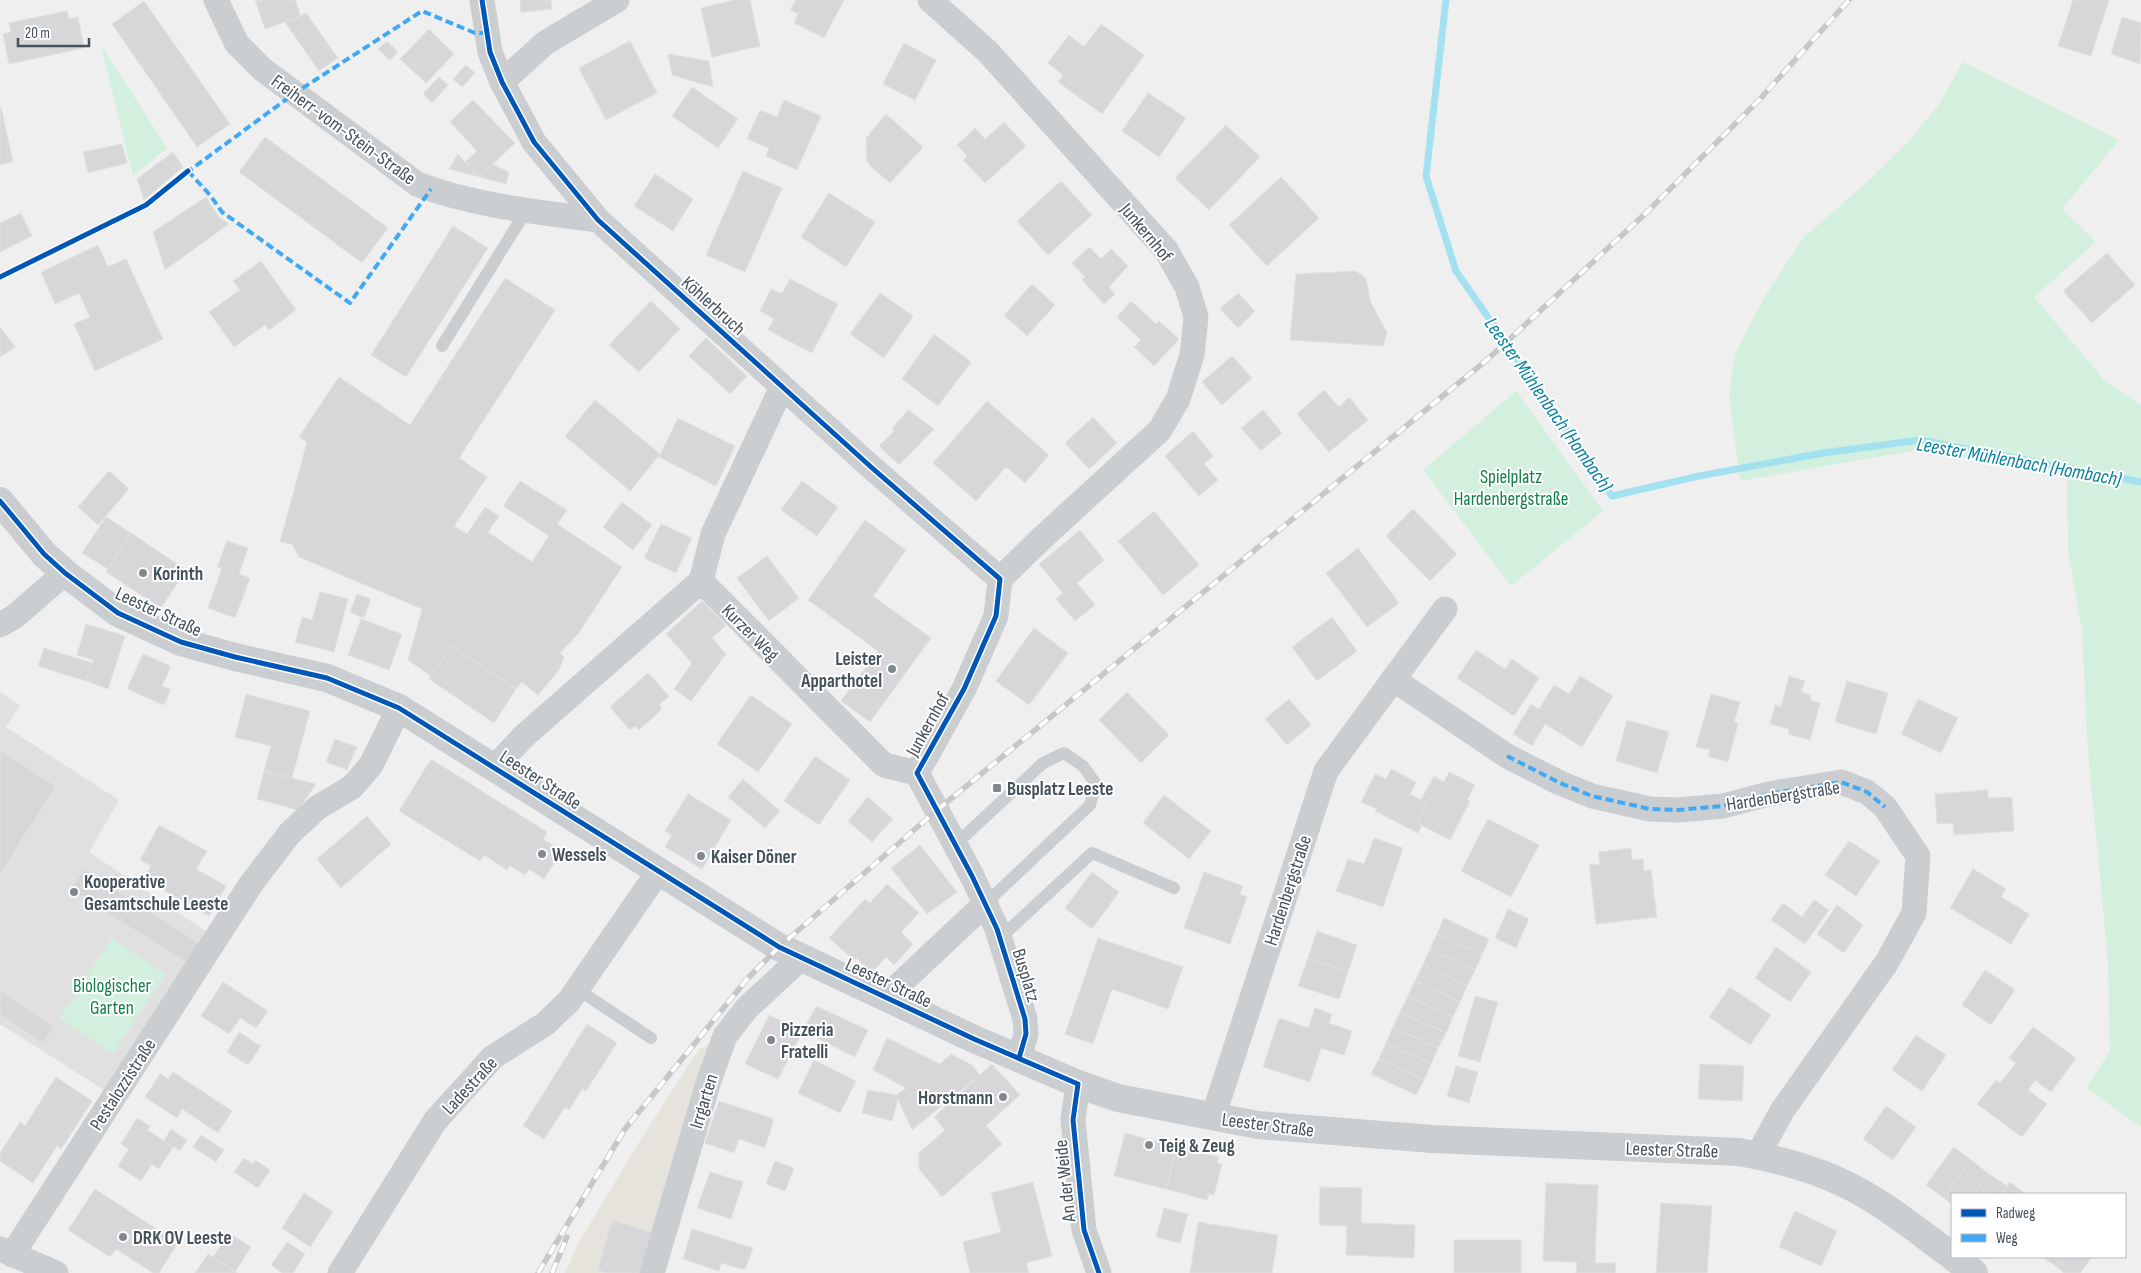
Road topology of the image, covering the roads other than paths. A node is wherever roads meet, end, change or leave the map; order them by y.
1 (216, 0) edge
2 (482, 0) edge
3 (617, 0) edge
4 (930, 0) edge
5 (545, 43) junction
6 (490, 52) junction
7 (502, 82) junction
8 (526, 210) junction
9 (598, 220) junction
10 (442, 346) dead end
11 (782, 387) junction
12 (0, 502) edge
13 (65, 574) junction
14 (1000, 579) junction
15 (701, 581) junction
16 (1445, 609) dead end
17 (0, 625) edge
18 (1393, 679) junction
19 (399, 708) junction
20 (495, 767) junction
21 (917, 773) junction
22 (956, 845) junction
23 (658, 872) junction
24 (1174, 888) dead end
25 (986, 903) junction
26 (1000, 938) junction
27 (801, 958) junction
28 (577, 989) junction
29 (886, 997) junction
30 (651, 1038) dead end
31 (1019, 1058) junction
32 (1078, 1084) junction
33 (1212, 1117) junction
34 (1758, 1155) junction
35 (6, 1252) edge
36 (1951, 1256) edge
37 (1953, 1258) edge
38 (56, 1273) edge
39 (340, 1273) edge
40 (652, 1273) edge
41 (1099, 1273) edge
42 (1974, 1273) edge

1 - 8 street, Freiherr-vom-Stein-Straße
2 - 6 street, Köhlerbruch
3 - 5 street
4 - 14 street, Junkernhof
5 - 6 street
5 - 7 street
6 - 7 street, Köhlerbruch
7 - 9 street, Köhlerbruch
8 - 9 street, Freiherr-vom-Stein-Straße
8 - 10 lane
9 - 11 street, Köhlerbruch
11 - 14 street, Köhlerbruch
11 - 15 street
12 - 13 street, Leester Straße
13 - 17 street
13 - 19 street, Leester Straße
14 - 21 street, Junkernhof
15 - 20 street
15 - 21 street, Kurzer Weg
16 - 18 street, Hardenbergstraße
18 - 33 street, Hardenbergstraße
18 - 34 street, Hardenbergstraße
19 - 20 street, Leester Straße
19 - 35 street, Pestalozzistraße
20 - 23 street, Leester Straße
21 - 22 street, Junkernhof
22 - 25 street, Junkernhof
22 - 25 lane
23 - 27 street, Leester Straße
23 - 28 street, Ladestraße
24 - 26 lane
25 - 26 street, Busplatz
25 - 29 street
26 - 31 street, Busplatz
27 - 29 street, Leester Straße
27 - 40 street, Irrgarten
28 - 30 lane
28 - 39 street, Ladestraße
29 - 31 street, Leester Straße
31 - 32 street, Leester Straße
32 - 33 street, Leester Straße
32 - 41 street, An der Weide
33 - 34 street, Leester Straße
34 - 36 street, Leester Straße
35 - 38 street
37 - 42 street, Leester Straße

